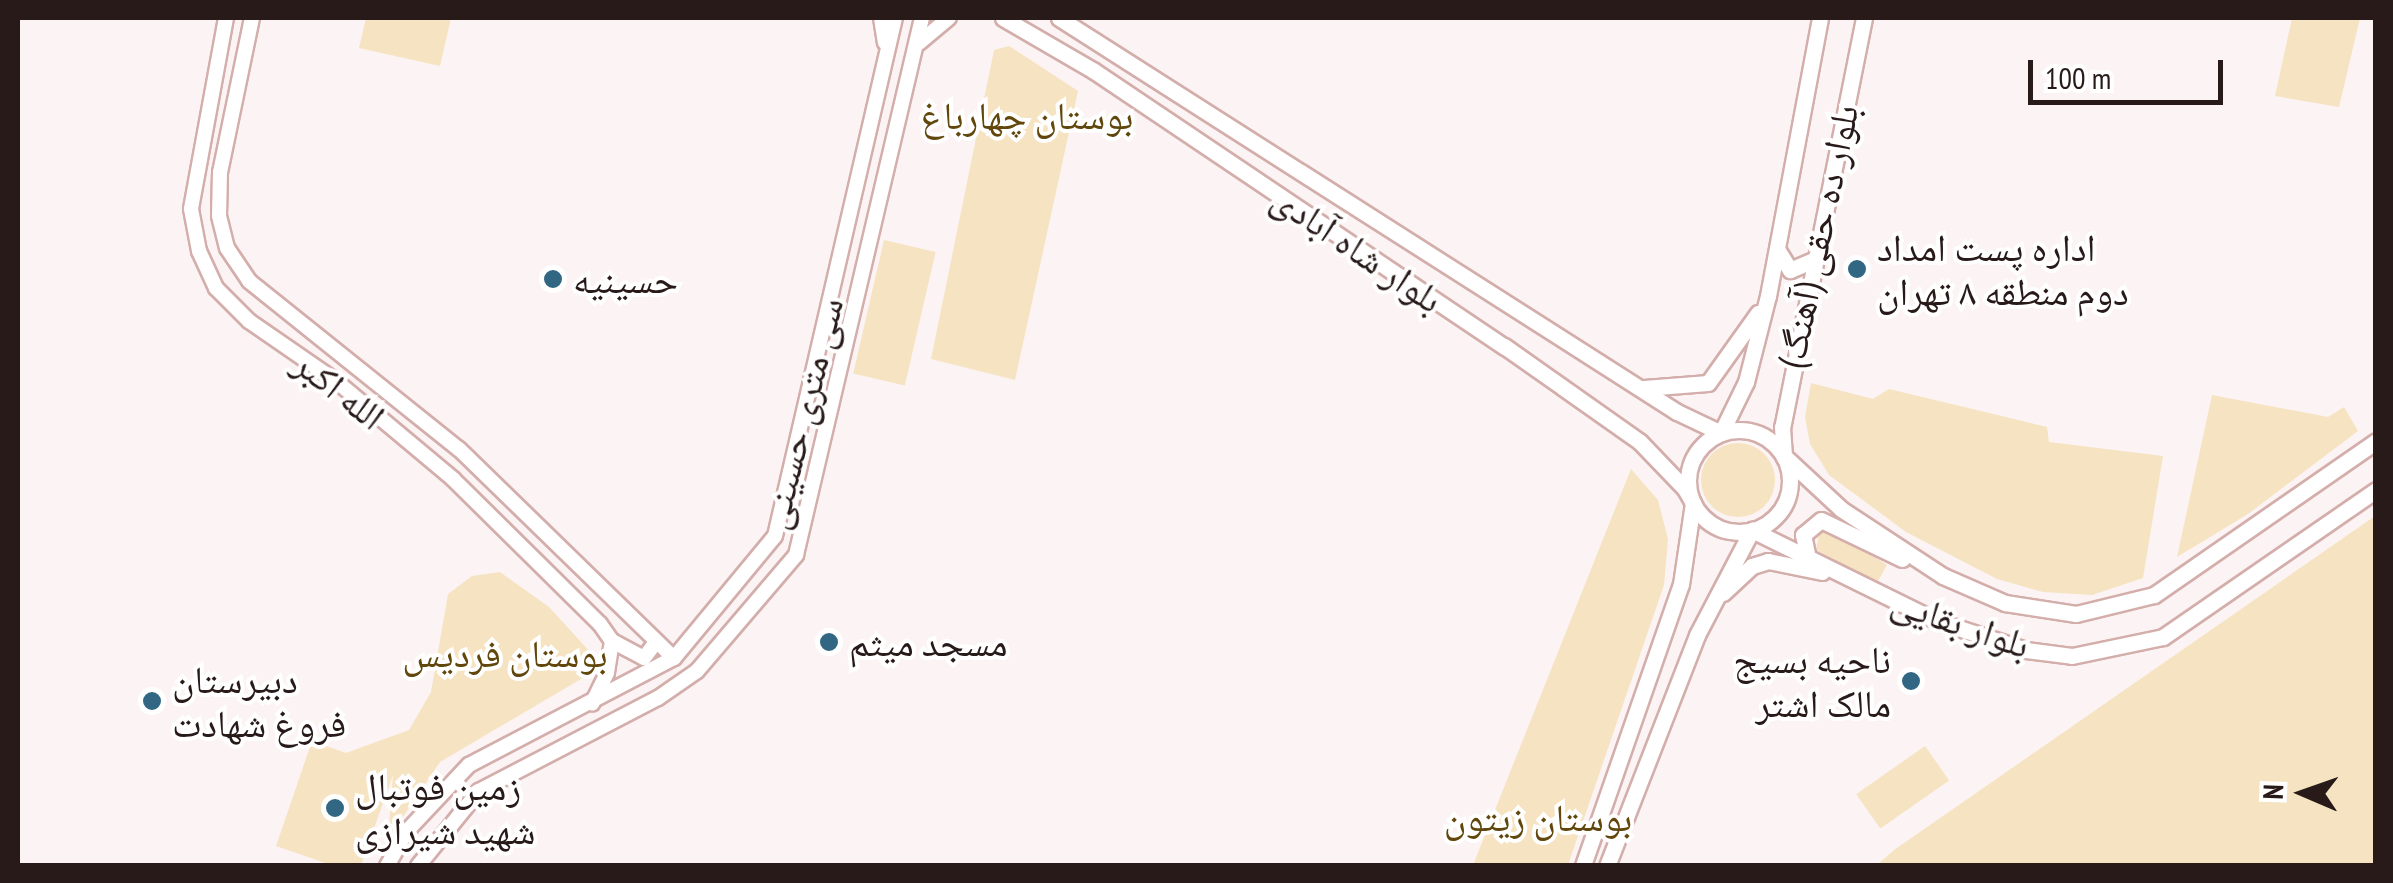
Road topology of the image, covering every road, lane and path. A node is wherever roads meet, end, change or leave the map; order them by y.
1 (226, 18) edge
2 (252, 18) edge
3 (881, 18) edge
4 (895, 18) edge
5 (922, 18) edge
6 (949, 18) edge
7 (1003, 18) edge
8 (1059, 18) edge
9 (1820, 18) edge
10 (1864, 18) edge
11 (222, 34) junction
12 (245, 54) junction
13 (882, 79) junction
14 (906, 86) junction
15 (1777, 249) junction
16 (1811, 261) junction
17 (1768, 296) junction
18 (1641, 388) junction
19 (1721, 433) junction
20 (2376, 441) edge
21 (1784, 456) junction
22 (2376, 490) edge
23 (1694, 503) junction
24 (1752, 530) junction
25 (776, 536) junction
26 (796, 555) junction
27 (1808, 558) junction
28 (1942, 576) junction
29 (1845, 578) junction
30 (1697, 635) junction
31 (612, 641) junction
32 (656, 642) junction
33 (674, 658) junction
34 (592, 704) junction
35 (386, 866) edge
36 (418, 866) edge
37 (1583, 866) edge
38 (1607, 866) edge

1 - 11 main road, الله اکبر
2 - 12 main road, الله اکبر
3 - 13 main road
4 - 13 main road, سی متری حسینی
5 - 14 main road, سی متری حسینی
6 - 14 main road
7 - 23 main road, بلوار شاه آبادی
8 - 18 main road, بلوار شاه آبادی
9 - 15 main road, بلوار ده حقی (آهنگ)
10 - 16 main road, بلوار ده حقی (آهنگ)
11 - 12 main road
11 - 31 main road, الله اکبر
12 - 32 main road, الله اکبر
13 - 25 main road, سی متری حسینی
14 - 26 main road, سی متری حسینی
15 - 16 main road
15 - 17 main road, بلوار ده حقی (آهنگ)
16 - 21 main road, بلوار ده حقی (آهنگ)
17 - 18 main road
17 - 19 main road, بلوار ده حقی (آهنگ)
18 - 19 main road, بلوار شاه آبادی
19 - 21 main road
19 - 23 main road
20 - 28 main road, بلوار بقایی
21 - 24 main road
21 - 28 main road, بلوار بقایی
22 - 29 main road, بلوار بقایی
23 - 24 main road
23 - 37 main road
24 - 27 main road, بلوار بقایی
24 - 30 main road
25 - 26 main road
25 - 33 main road, سی متری حسینی
26 - 36 main road
27 - 28 main road
27 - 29 main road, بلوار بقایی
29 - 30 main road
30 - 38 main road
31 - 32 main road
31 - 34 main road
32 - 33 main road, الله اکبر
33 - 34 main road, سی متری حسینی
34 - 35 main road, سی متری حسینی

